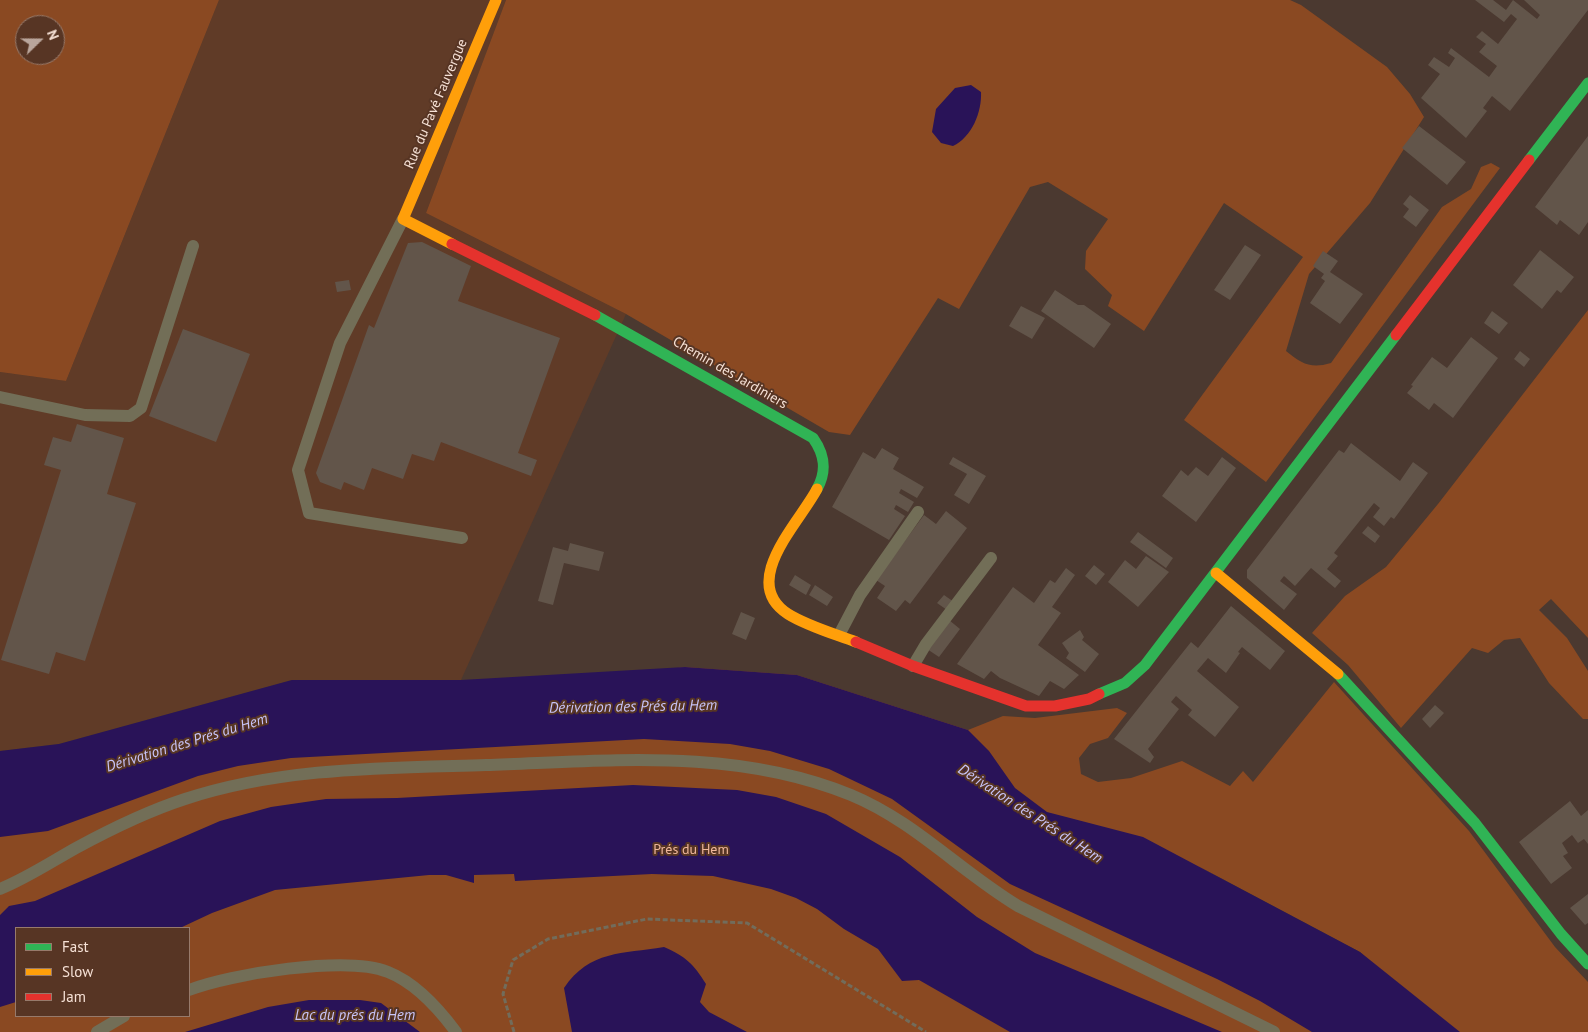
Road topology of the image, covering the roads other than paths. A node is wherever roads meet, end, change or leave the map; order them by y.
1 (496, 0) edge
2 (1588, 83) edge
3 (403, 219) junction
4 (193, 246) dead end
5 (0, 397) edge
6 (918, 512) dead end
7 (462, 538) dead end
8 (991, 558) dead end
9 (1216, 573) junction
10 (839, 635) junction
11 (913, 666) junction
12 (0, 890) edge
13 (1588, 964) edge
14 (190, 990) edge
15 (122, 1017) edge
16 (97, 1032) edge
17 (456, 1032) edge
18 (1274, 1032) edge

1 - 3 street, Rue du Pavé Fauvergue
2 - 9 street, Chemin des Jardiniers
3 - 7 lane
3 - 10 street, Chemin des Jardiniers
4 - 5 lane
6 - 10 lane
8 - 11 lane
9 - 11 street, Chemin des Jardiniers
9 - 13 street
10 - 11 street, Chemin des Jardiniers
12 - 18 lane
14 - 17 lane
15 - 16 lane

